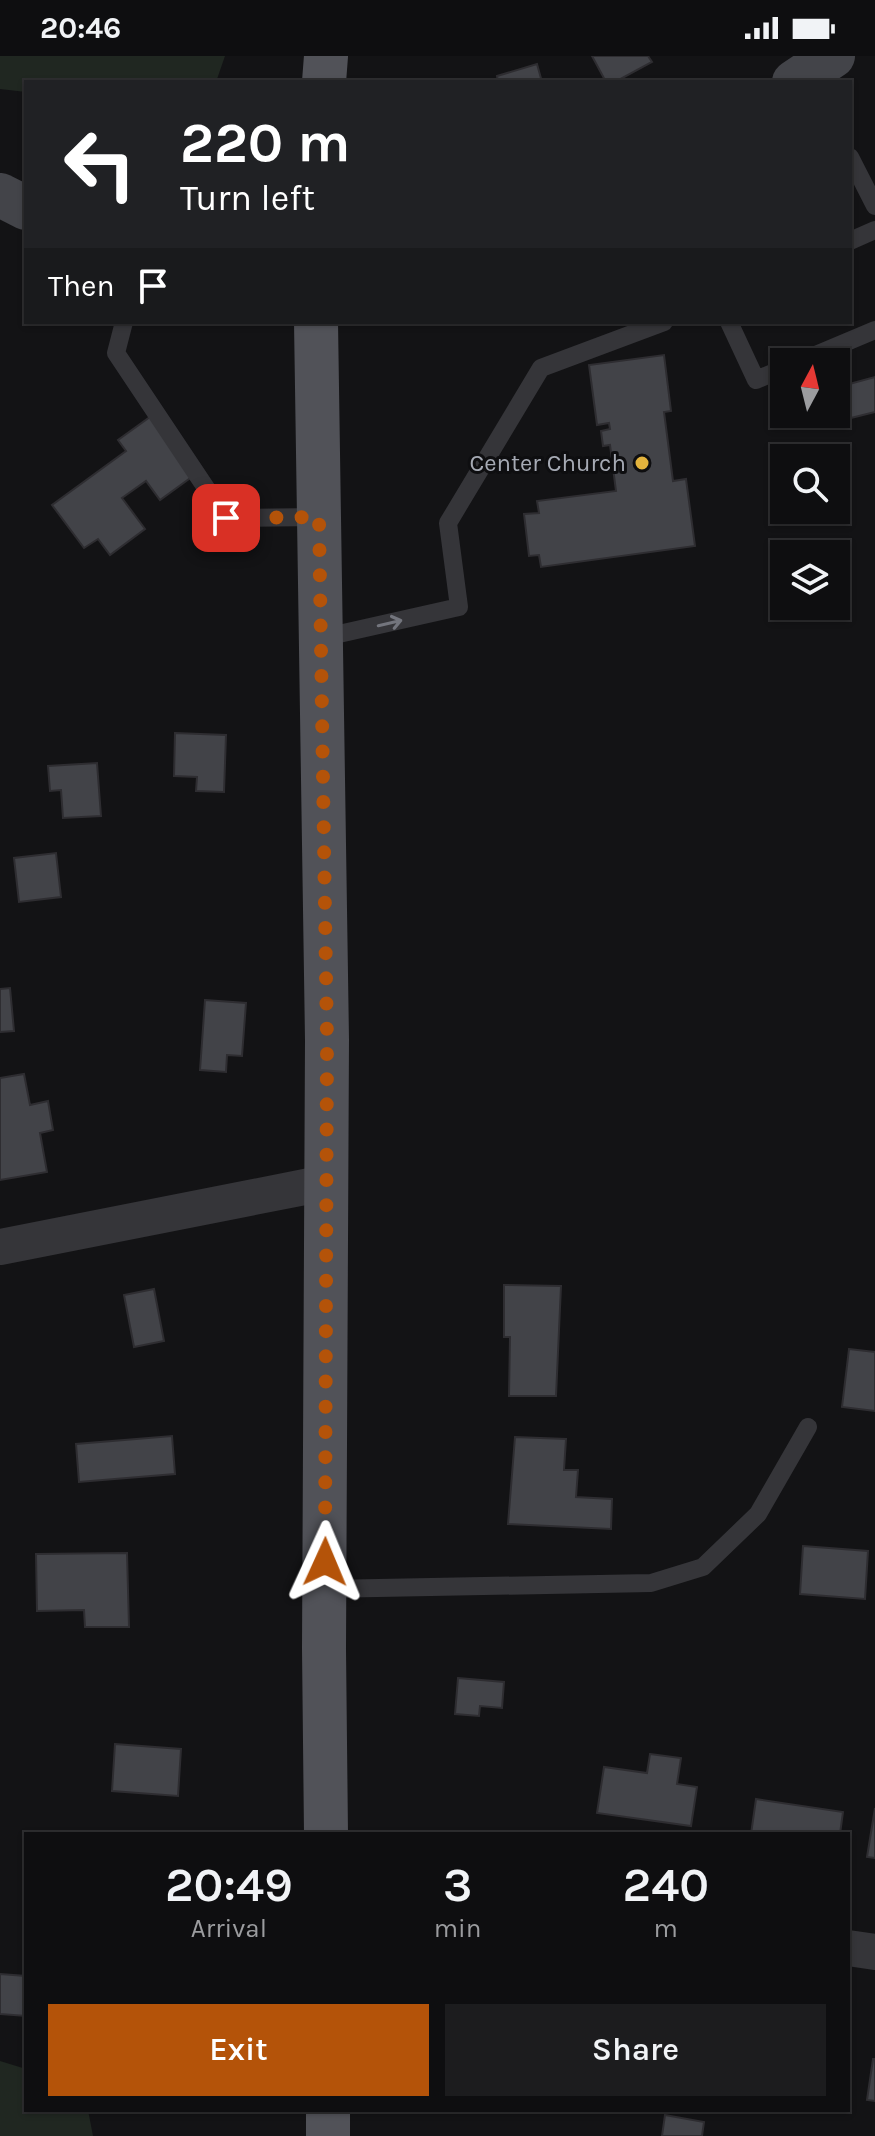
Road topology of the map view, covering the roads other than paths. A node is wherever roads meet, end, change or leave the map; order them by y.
1 (326, 56) edge
2 (324, 80) edge
3 (852, 161) edge
4 (0, 195) edge
5 (875, 206) edge
6 (24, 207) edge
7 (875, 230) edge
8 (852, 240) edge
9 (123, 324) edge
10 (316, 324) edge
11 (655, 324) edge
12 (730, 324) edge
13 (875, 330) edge
14 (832, 348) edge
15 (770, 374) edge
16 (319, 517) junction
17 (321, 638) junction
18 (325, 1183) junction
19 (0, 1247) edge
20 (808, 1427) dead end
21 (325, 1589) junction
22 (326, 1832) edge
23 (850, 1948) edge
24 (875, 1952) edge
25 (328, 2112) edge
26 (328, 2136) edge

1 - 2 main road
3 - 5 lane
4 - 6 main road
7 - 8 lane
9 - 16 lane
10 - 16 main road
17 -> 11 lane
12 - 15 lane
13 - 14 lane
16 - 17 main road
17 - 18 main road
18 - 19 street
18 - 21 main road
20 - 21 lane
21 - 22 main road
23 - 24 street
25 - 26 main road

